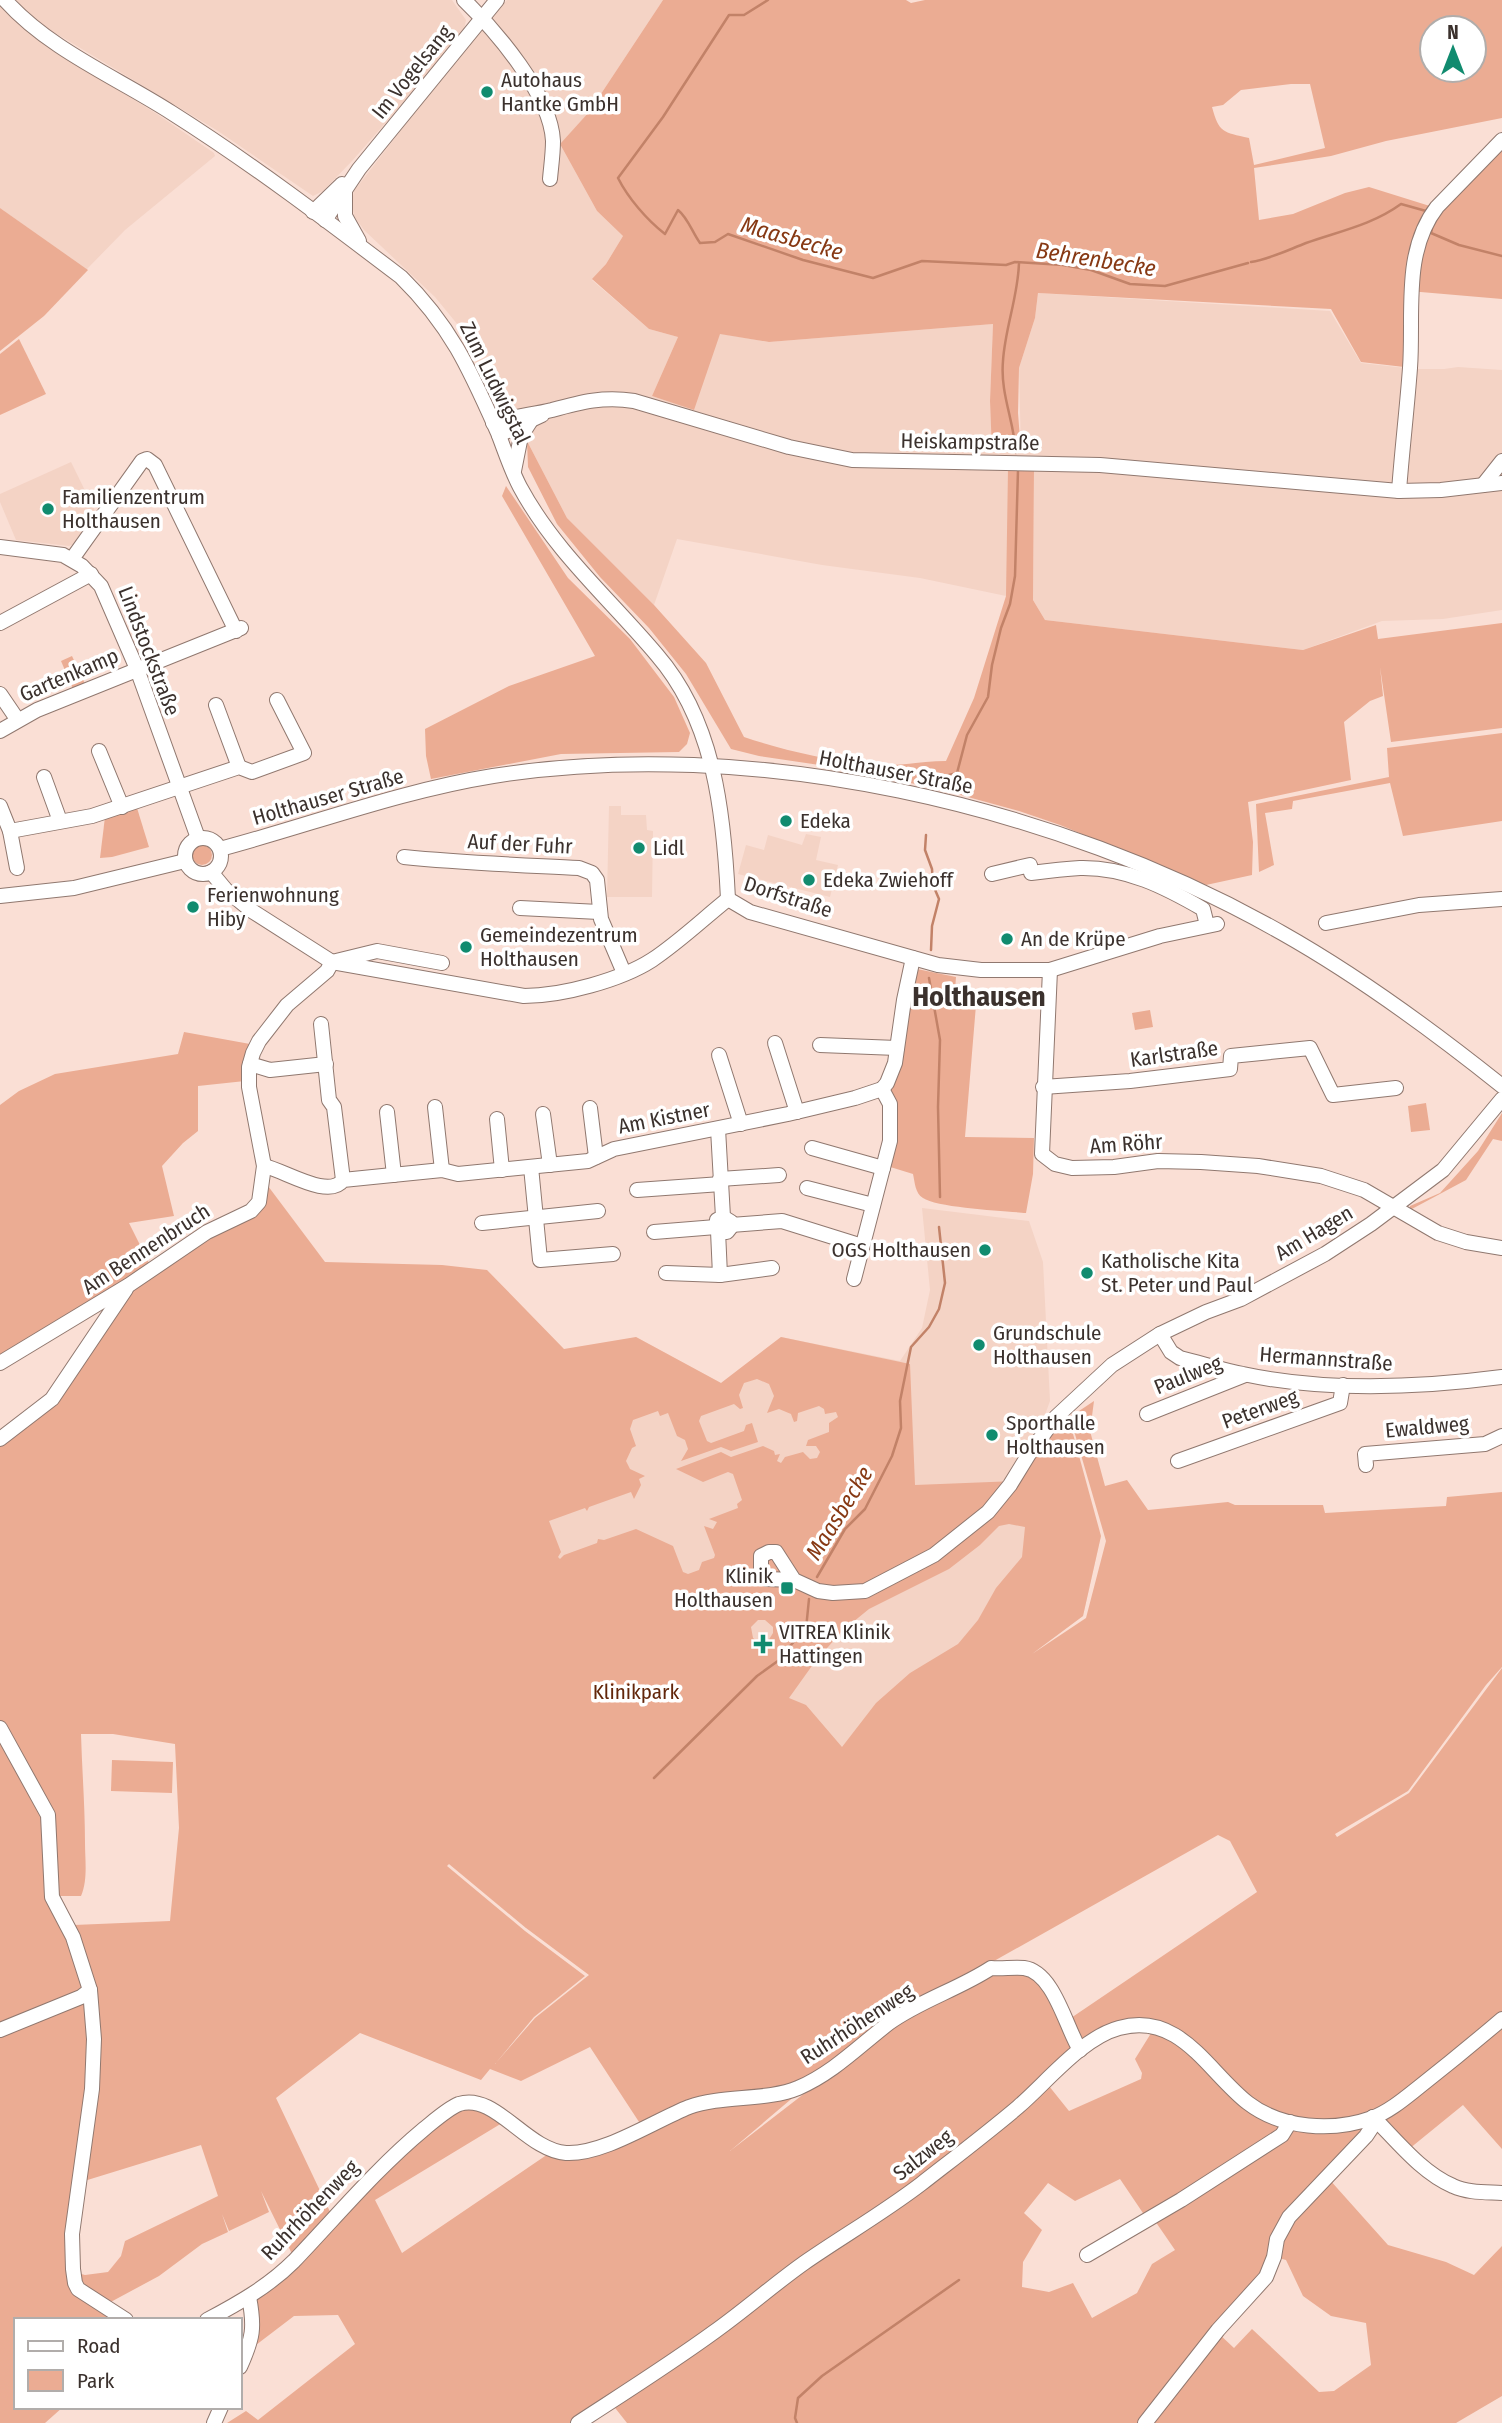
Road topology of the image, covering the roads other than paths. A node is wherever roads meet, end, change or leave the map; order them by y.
1 (5, 0) edge
2 (464, 0) edge
3 (497, 0) edge
4 (481, 18) junction
5 (1502, 140) edge
6 (359, 169) junction
7 (550, 179) dead end
8 (346, 189) junction
9 (319, 216) junction
10 (364, 248) junction
11 (551, 410) junction
12 (531, 421) junction
13 (496, 429) junction
14 (1502, 461) edge
15 (514, 473) junction
16 (1502, 483) edge
17 (1483, 485) junction
18 (1398, 491) junction
19 (0, 547) edge
20 (72, 559) junction
21 (91, 575) junction
22 (0, 623) edge
23 (136, 669) junction
24 (0, 694) edge
25 (277, 700) dead end
26 (216, 705) dead end
27 (18, 719) junction
28 (0, 731) edge
29 (99, 751) dead end
30 (710, 766) junction
31 (239, 767) junction
32 (44, 777) dead end
33 (178, 789) junction
34 (0, 806) edge
35 (122, 807) junction
36 (60, 821) junction
37 (10, 831) junction
38 (198, 838) junction
39 (220, 849) junction
40 (404, 858) dead end
41 (186, 861) junction
42 (17, 868) dead end
43 (211, 872) junction
44 (992, 874) dead end
45 (0, 896) edge
46 (1502, 899) edge
47 (729, 900) junction
48 (520, 908) dead end
49 (599, 912) junction
50 (1326, 923) dead end
51 (913, 958) junction
52 (332, 962) junction
53 (442, 963) dead end
54 (1050, 970) junction
55 (624, 973) junction
56 (321, 1024) dead end
57 (775, 1043) dead end
58 (820, 1045) dead end
59 (897, 1048) junction
60 (719, 1055) dead end
61 (250, 1064) junction
62 (326, 1064) junction
63 (1502, 1086) edge
64 (1043, 1087) junction
65 (882, 1088) junction
66 (1396, 1088) dead end
67 (1502, 1099) edge
68 (435, 1107) dead end
69 (590, 1108) dead end
70 (387, 1112) dead end
71 (797, 1112) junction
72 (543, 1114) dead end
73 (497, 1119) dead end
74 (741, 1124) junction
75 (718, 1129) junction
76 (811, 1148) dead end
77 (596, 1157) junction
78 (550, 1165) junction
79 (264, 1166) junction
80 (531, 1167) junction
81 (883, 1168) junction
82 (442, 1170) junction
83 (502, 1170) junction
84 (394, 1175) junction
85 (779, 1175) dead end
86 (343, 1180) junction
87 (720, 1182) junction
88 (807, 1188) dead end
89 (636, 1190) dead end
90 (873, 1206) junction
91 (1392, 1207) junction
92 (598, 1211) dead end
93 (536, 1217) junction
94 (482, 1223) dead end
95 (722, 1225) junction
96 (654, 1231) dead end
97 (862, 1246) junction
98 (1502, 1248) edge
99 (613, 1254) dead end
100 (772, 1268) dead end
101 (666, 1272) dead end
102 (720, 1275) junction
103 (854, 1279) dead end
104 (129, 1285) junction
105 (1160, 1334) junction
106 (0, 1363) edge
107 (1245, 1374) junction
108 (1502, 1377) edge
109 (1343, 1385) junction
110 (1147, 1414) dead end
111 (1502, 1436) edge
112 (0, 1439) edge
113 (1178, 1461) dead end
114 (1366, 1465) dead end
115 (794, 1580) dead end
116 (0, 1728) edge
117 (90, 1990) junction
118 (1502, 2019) edge
119 (0, 2030) edge
120 (1080, 2049) junction
121 (1374, 2117) junction
122 (1290, 2122) junction
123 (1502, 2193) edge
124 (1087, 2255) dead end
125 (249, 2297) junction
126 (124, 2318) edge
127 (211, 2318) edge
128 (242, 2363) edge
129 (578, 2423) edge
130 (1145, 2423) edge

1 - 9 street, Zum Ludwigstal
2 - 4 street
3 - 4 street, Im Vogelsang
4 - 6 street, Im Vogelsang
4 - 7 street
5 - 18 street
6 - 8 street, Im Vogelsang
6 - 9 street, Im Vogelsang
8 - 9 street, Im Vogelsang
8 - 10 street
9 - 10 street, Zum Ludwigstal
10 - 13 street, Zum Ludwigstal
11 - 12 street, Heiskampstraße
11 - 13 street, Heiskampstraße
11 - 18 street, Heiskampstraße
12 - 13 street, Heiskampstraße
12 - 15 street
13 - 15 street, Zum Ludwigstal
14 - 17 street
15 - 30 street, Zum Ludwigstal
16 - 17 street, Heiskampstraße
17 - 18 street, Heiskampstraße
19 - 20 street, Lindstockstraße
20 - 21 street, Lindstockstraße
20 - 23 street, Gartenkamp
21 - 22 street
21 - 23 street, Lindstockstraße
23 - 27 street, Gartenkamp
23 - 33 street, Lindstockstraße
24 - 27 street, Gartenkamp
25 - 31 street
26 - 31 street
27 - 28 street, Gartenkamp
29 - 35 street
30 - 39 street, Holthauser Straße
30 - 47 street, Zum Ludwigstal
30 - 63 street, Holthauser Straße
31 - 33 street
32 - 36 street
33 - 35 street
33 - 38 street, Lindstockstraße
34 - 37 street
35 - 36 street
36 - 37 street
37 - 42 street
38 - 39 street
38 - 41 street
39 - 43 street
40 - 49 street, Auf der Fuhr
41 - 43 street
41 - 45 street
43 - 52 street, Dorfstraße
44 - 54 street, Dorfstraße
46 - 50 street
47 - 51 street, Dorfstraße
47 - 55 street, Dorfstraße
48 - 49 street
49 - 55 street, Auf der Fuhr
51 - 54 street, Dorfstraße
51 - 59 street
52 - 53 street
52 - 55 street, Dorfstraße
52 - 61 street, Am Bennenbruch
54 - 64 street, Am Röhr
56 - 62 street
57 - 71 street
58 - 59 street
59 - 65 street
60 - 74 street, Am Kistner
61 - 62 street
61 - 79 street, Am Bennenbruch
62 - 86 street
64 - 66 street, Karlstraße
64 - 91 street, Am Röhr
65 - 71 street, Am Kistner
65 - 81 street
67 - 91 street, Am Hagen
68 - 82 street
69 - 77 street, Am Kistner
70 - 84 street
71 - 74 street, Am Kistner
72 - 78 street
73 - 83 street
74 - 75 street, Am Kistner
75 - 77 street, Am Kistner
75 - 87 street
76 - 81 street
77 - 78 street, Am Kistner
78 - 80 street, Am Kistner
79 - 86 street, Am Kistner
79 - 104 street, Am Bennenbruch
80 - 83 street, Am Kistner
80 - 93 street
81 - 90 street
82 - 83 street, Am Kistner
82 - 84 street, Am Kistner
84 - 86 street, Am Kistner
85 - 87 street
87 - 89 street
87 - 95 street
88 - 90 street
90 - 97 street
91 - 98 street
91 - 105 street, Am Hagen
92 - 93 street
93 - 94 street
93 - 99 street
95 - 96 street
95 - 97 street
95 - 102 street
97 - 103 street
100 - 102 street
101 - 102 street
104 - 106 street, Am Bennenbruch
104 - 112 street
105 - 107 street, Hermannstraße
105 - 115 street, Am Hagen
107 - 109 street, Hermannstraße
107 - 110 street, Paulweg
108 - 109 street, Hermannstraße
109 - 113 street, Peterweg
111 - 114 street, Ewaldweg
116 - 117 street
117 - 119 street
117 - 126 street
118 - 121 street, Salzweg
120 - 122 street, Salzweg
120 - 125 street, Ruhrhöhenweg
120 - 129 street, Salzweg
121 - 122 street, Salzweg
121 - 123 street
121 - 130 street, Salzweg
122 - 124 street
125 - 127 street, Ruhrhöhenweg
125 - 128 street

